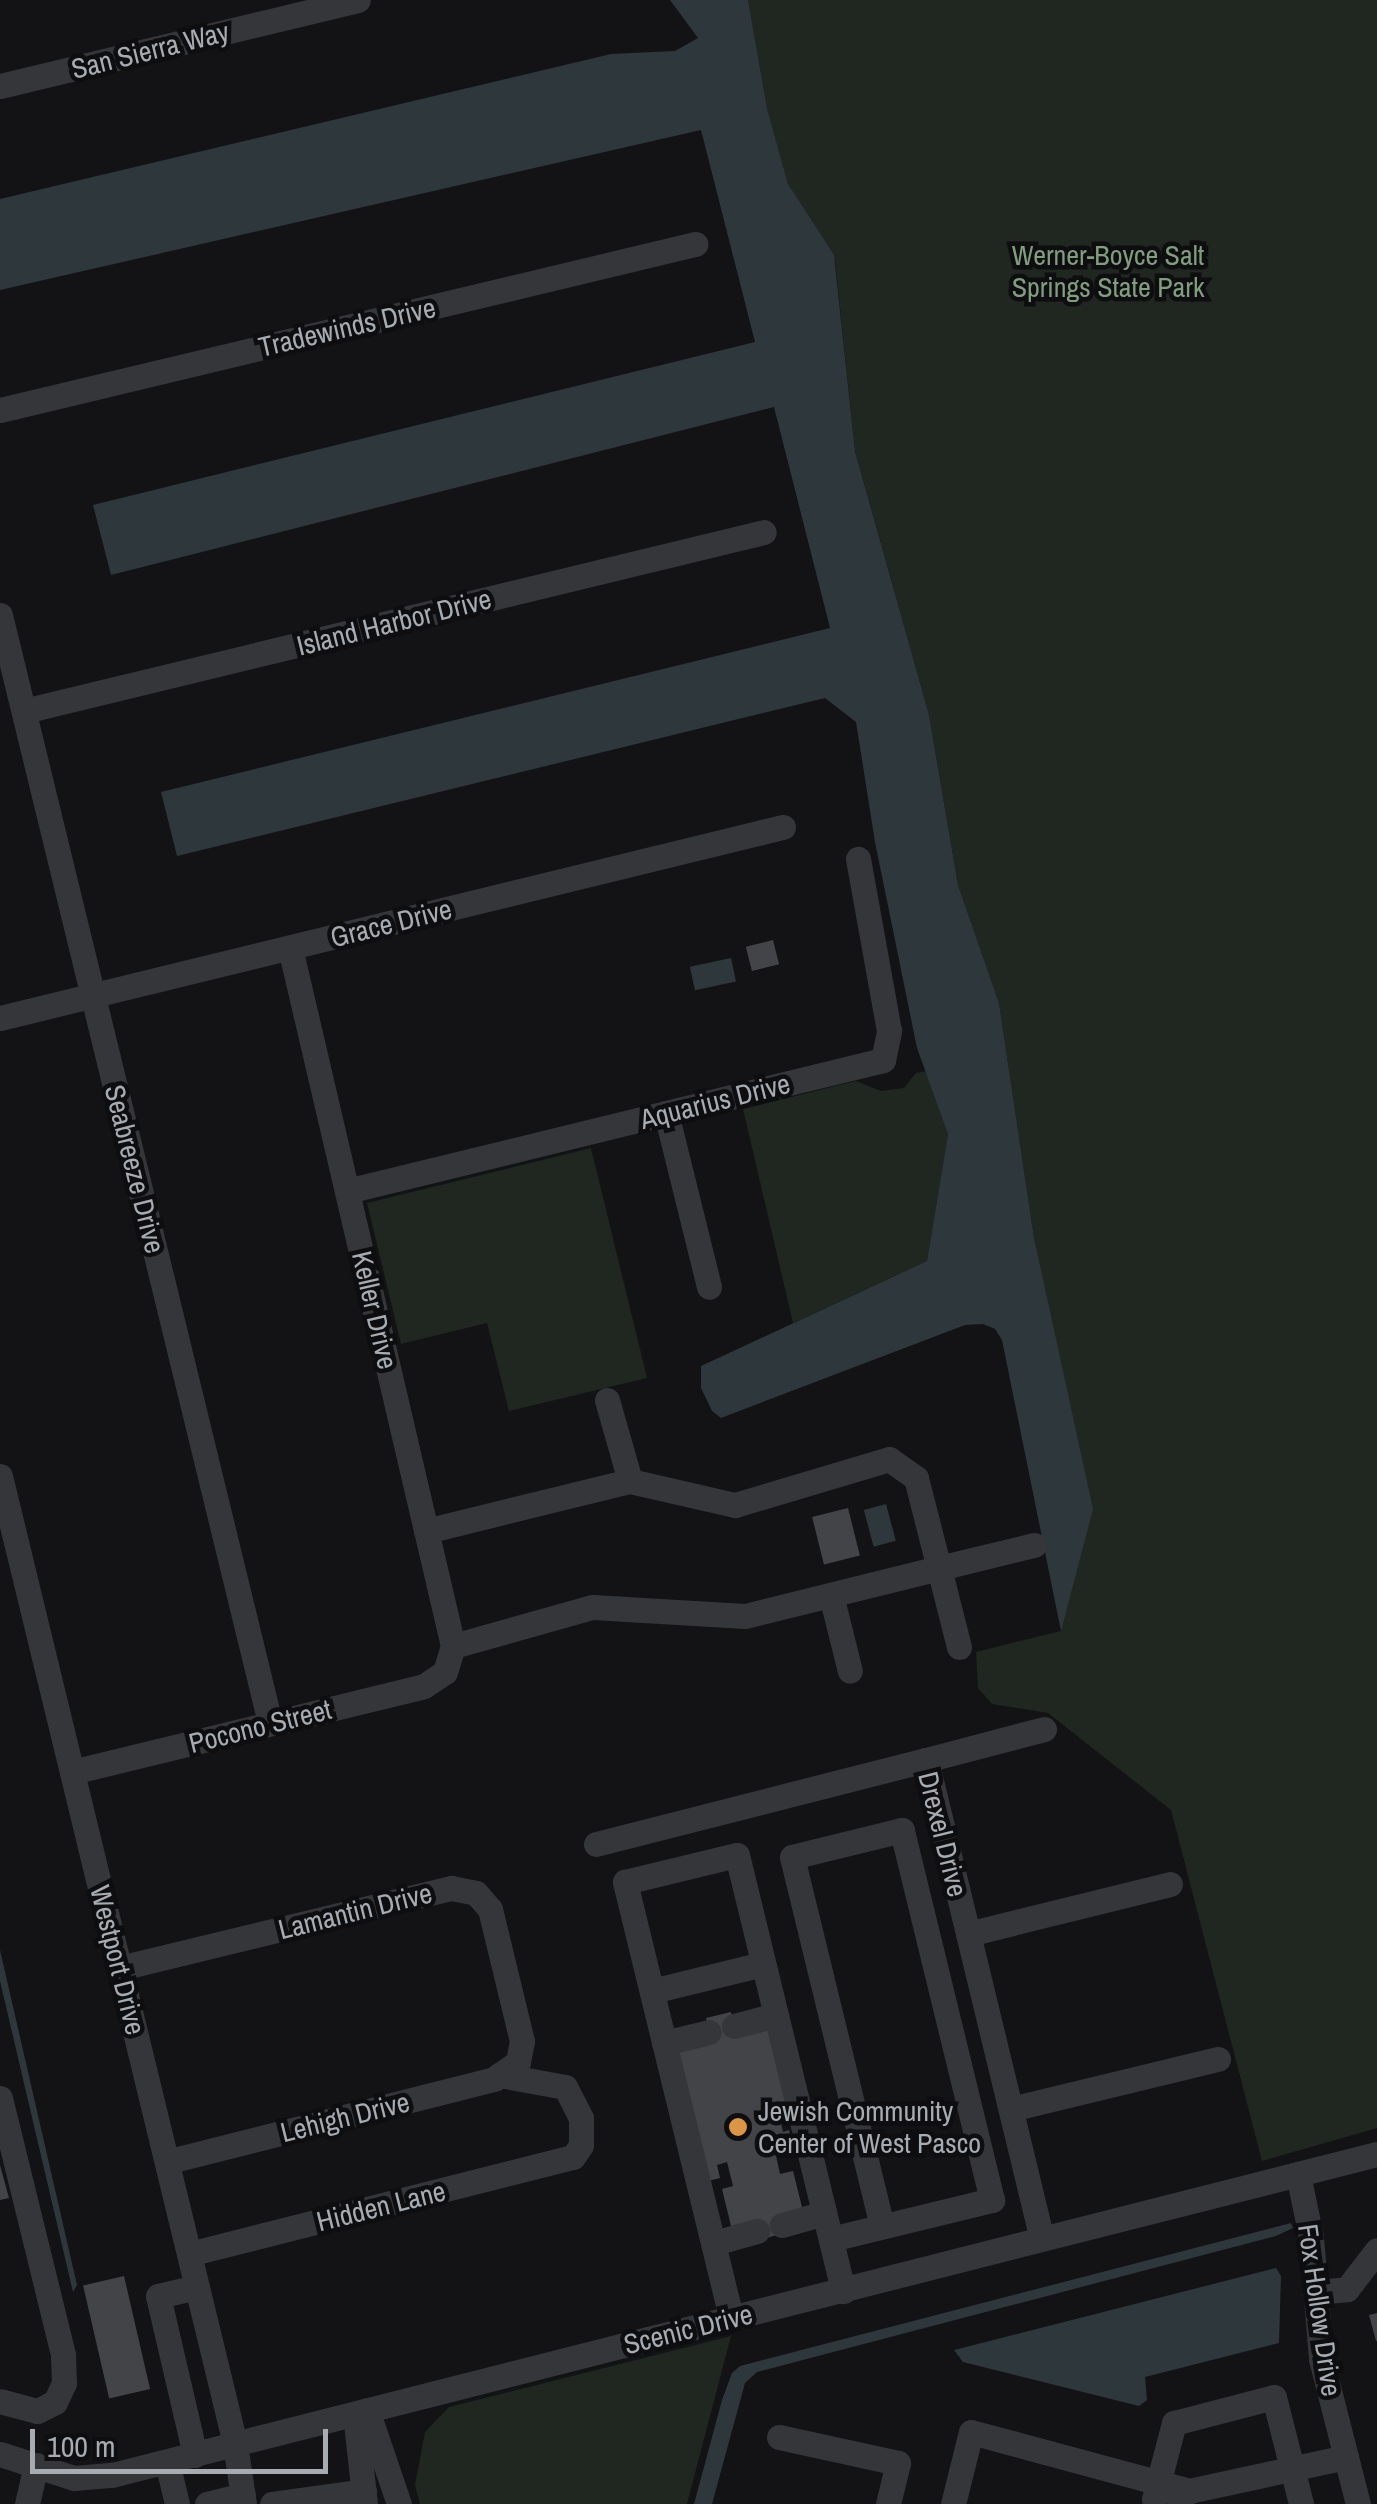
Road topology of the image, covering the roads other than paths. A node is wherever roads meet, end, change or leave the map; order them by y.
1 (358, 0) edge
2 (0, 86) edge
3 (694, 244) dead end
4 (0, 410) edge
5 (764, 532) dead end
6 (0, 615) edge
7 (24, 712) junction
8 (783, 827) dead end
9 (858, 859) dead end
10 (290, 948) junction
11 (93, 996) junction
12 (0, 1018) edge
13 (666, 1113) junction
14 (347, 1191) junction
15 (709, 1286) dead end
16 (607, 1400) dead end
17 (0, 1476) edge
18 (630, 1481) junction
19 (426, 1531) junction
20 (1034, 1545) dead end
21 (939, 1568) junction
22 (831, 1594) junction
23 (454, 1646) junction
24 (959, 1647) dead end
25 (850, 1671) dead end
26 (270, 1723) junction
27 (1044, 1730) dead end
28 (926, 1760) junction
29 (72, 1772) junction
30 (938, 1810) junction
31 (902, 1830) junction
32 (626, 1882) junction
33 (1170, 1884) dead end
34 (968, 1934) junction
35 (763, 1964) junction
36 (120, 1968) junction
37 (652, 1991) junction
38 (776, 2015) junction
39 (664, 2043) junction
40 (1218, 2059) dead end
41 (508, 2068) junction
42 (0, 2098) edge
43 (1011, 2110) junction
44 (1377, 2154) edge
45 (167, 2162) junction
46 (1298, 2174) junction
47 (824, 2213) junction
48 (882, 2226) junction
49 (1042, 2238) junction
50 (830, 2240) junction
51 (714, 2243) junction
52 (1377, 2250) edge
53 (189, 2254) junction
54 (197, 2287) junction
55 (843, 2291) junction
56 (1316, 2292) junction
57 (732, 2318) junction
58 (0, 2401) edge
59 (361, 2412) junction
60 (778, 2437) dead end
61 (235, 2444) junction
62 (0, 2454) edge
63 (195, 2454) junction
64 (1346, 2457) junction
65 (167, 2462) junction
66 (36, 2465) junction
67 (1292, 2469) junction
68 (82, 2478) junction
69 (1204, 2494) edge
70 (1155, 2495) edge
71 (364, 2497) edge
72 (244, 2500) edge
73 (27, 2504) edge
74 (88, 2504) edge
75 (177, 2504) edge
76 (207, 2504) edge
77 (272, 2504) edge
78 (398, 2504) edge
79 (888, 2504) edge
80 (954, 2504) edge
81 (1300, 2504) edge
82 (1358, 2504) edge

1 - 2 street, San Sierra Way
3 - 4 street, Tradewinds Drive
5 - 7 street, Island Harbor Drive
6 - 7 street, Seabreeze Drive
7 - 11 street, Seabreeze Drive
8 - 10 street, Grace Drive
9 - 13 street, Aquarius Drive
10 - 11 street, Grace Drive
10 - 14 street, Keller Drive
11 - 12 street, Grace Drive
11 - 26 street, Seabreeze Drive
13 - 14 street, Aquarius Drive
13 - 15 street
14 - 19 street, Keller Drive
16 - 18 street
17 - 29 street, Westport Drive
18 - 19 street
18 - 21 street
19 - 23 street, Keller Drive
20 - 21 street
21 - 22 street
21 - 24 street
22 - 23 street
22 - 25 street
23 - 26 street, Pocono Street
26 - 29 street, Pocono Street
27 - 28 street
28 - 30 street, Drexel Drive
28 - 32 street, Drexel Drive
29 - 36 street, Westport Drive
30 - 31 street
30 - 34 street, Drexel Drive
31 - 48 street
31 - 48 street
32 - 35 street
32 - 37 street
33 - 34 street
34 - 43 street, Drexel Drive
35 - 37 street
35 - 38 street
36 - 41 street, Lamantin Drive
36 - 45 street, Westport Drive
37 - 39 street
38 - 39 street
38 - 47 street
39 - 51 street
40 - 43 street
41 - 45 street, Lehigh Drive
41 - 53 street, Hidden Lane
42 - 58 street
43 - 49 street, Drexel Drive
44 - 46 street, Scenic Drive
45 - 53 street, Westport Drive
46 - 49 street, Scenic Drive
46 - 56 street, Fox Hollow Drive
47 - 50 street
47 - 51 street
48 - 50 street
49 - 55 street, Scenic Drive
50 - 55 street
51 - 57 street
52 - 56 street
53 - 54 street, Westport Drive
54 - 61 street, Westport Drive
54 - 63 street
55 - 57 street, Scenic Drive
56 - 64 street, Fox Hollow Drive
57 - 59 street, Scenic Drive
59 - 61 street, Scenic Drive
59 - 71 street
59 - 78 street
60 - 79 street
61 - 63 street, Scenic Drive
61 - 72 street, Westport Drive
62 - 66 street, Scenic Drive
63 - 65 street, Scenic Drive
64 - 67 street
64 - 82 street, Fox Hollow Drive
65 - 68 street, Scenic Drive
65 - 75 street
66 - 68 street, Scenic Drive
66 - 73 street
67 - 69 street
67 - 70 street
67 - 81 street
68 - 74 street
69 - 70 street
70 - 80 street
71 - 77 street
72 - 76 street

